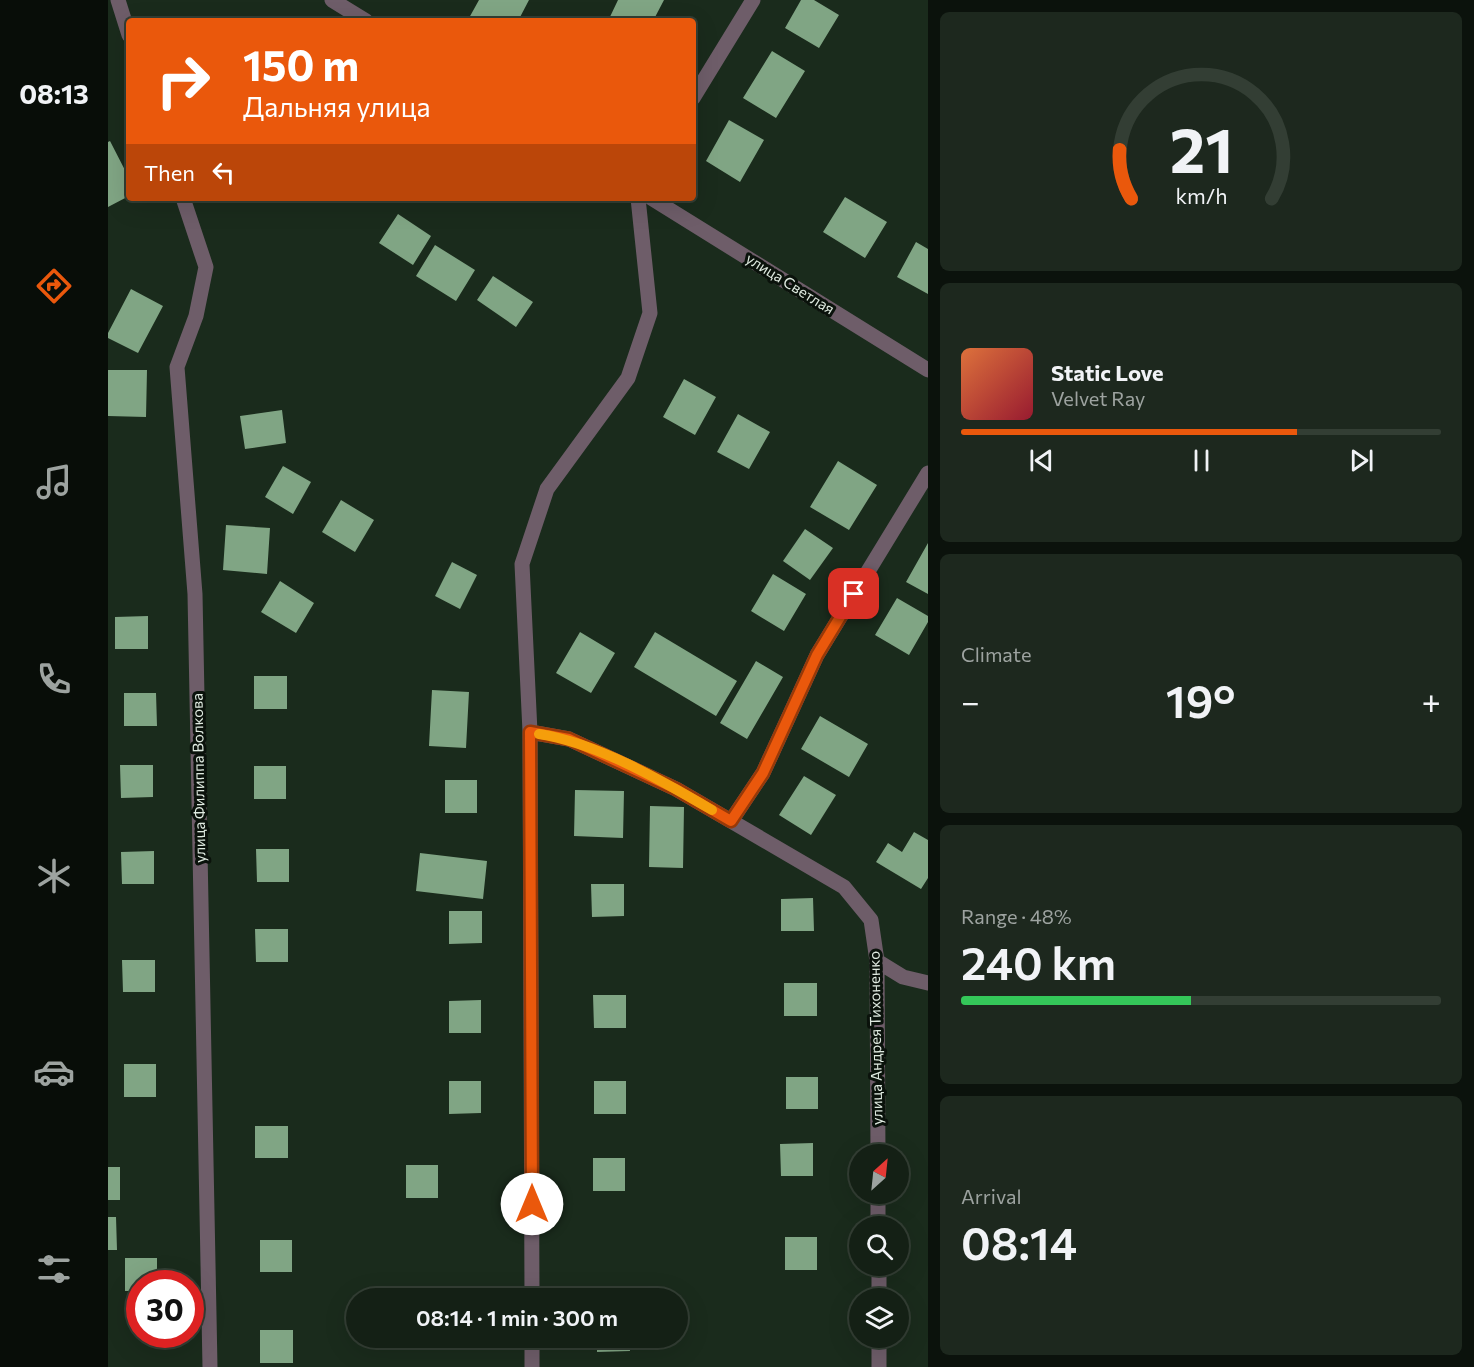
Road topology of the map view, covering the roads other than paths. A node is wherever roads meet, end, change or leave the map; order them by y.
1 (118, 0) edge
2 (332, 0) edge
3 (753, 0) edge
4 (361, 18) edge
5 (126, 25) edge
6 (696, 93) edge
7 (184, 201) edge
8 (638, 201) edge
9 (656, 201) edge
10 (928, 370) edge
11 (928, 473) edge
12 (530, 732) junction
13 (731, 821) junction
14 (877, 962) junction
15 (928, 983) edge
16 (878, 1144) edge
17 (532, 1288) edge
18 (532, 1348) edge
19 (879, 1348) edge
20 (210, 1367) edge
21 (532, 1367) edge
22 (879, 1367) edge

1 - 5 street
2 - 4 street
3 - 6 street
7 - 20 street, улица Филиппа Волкова
8 - 12 street
9 - 10 street, улица Светлая
11 - 13 street
12 - 13 street, улица Андрея Тихоненко
12 - 17 street
13 - 14 street, улица Андрея Тихоненко
14 - 15 street
14 - 16 street, улица Андрея Тихоненко
18 - 21 street
19 - 22 street

